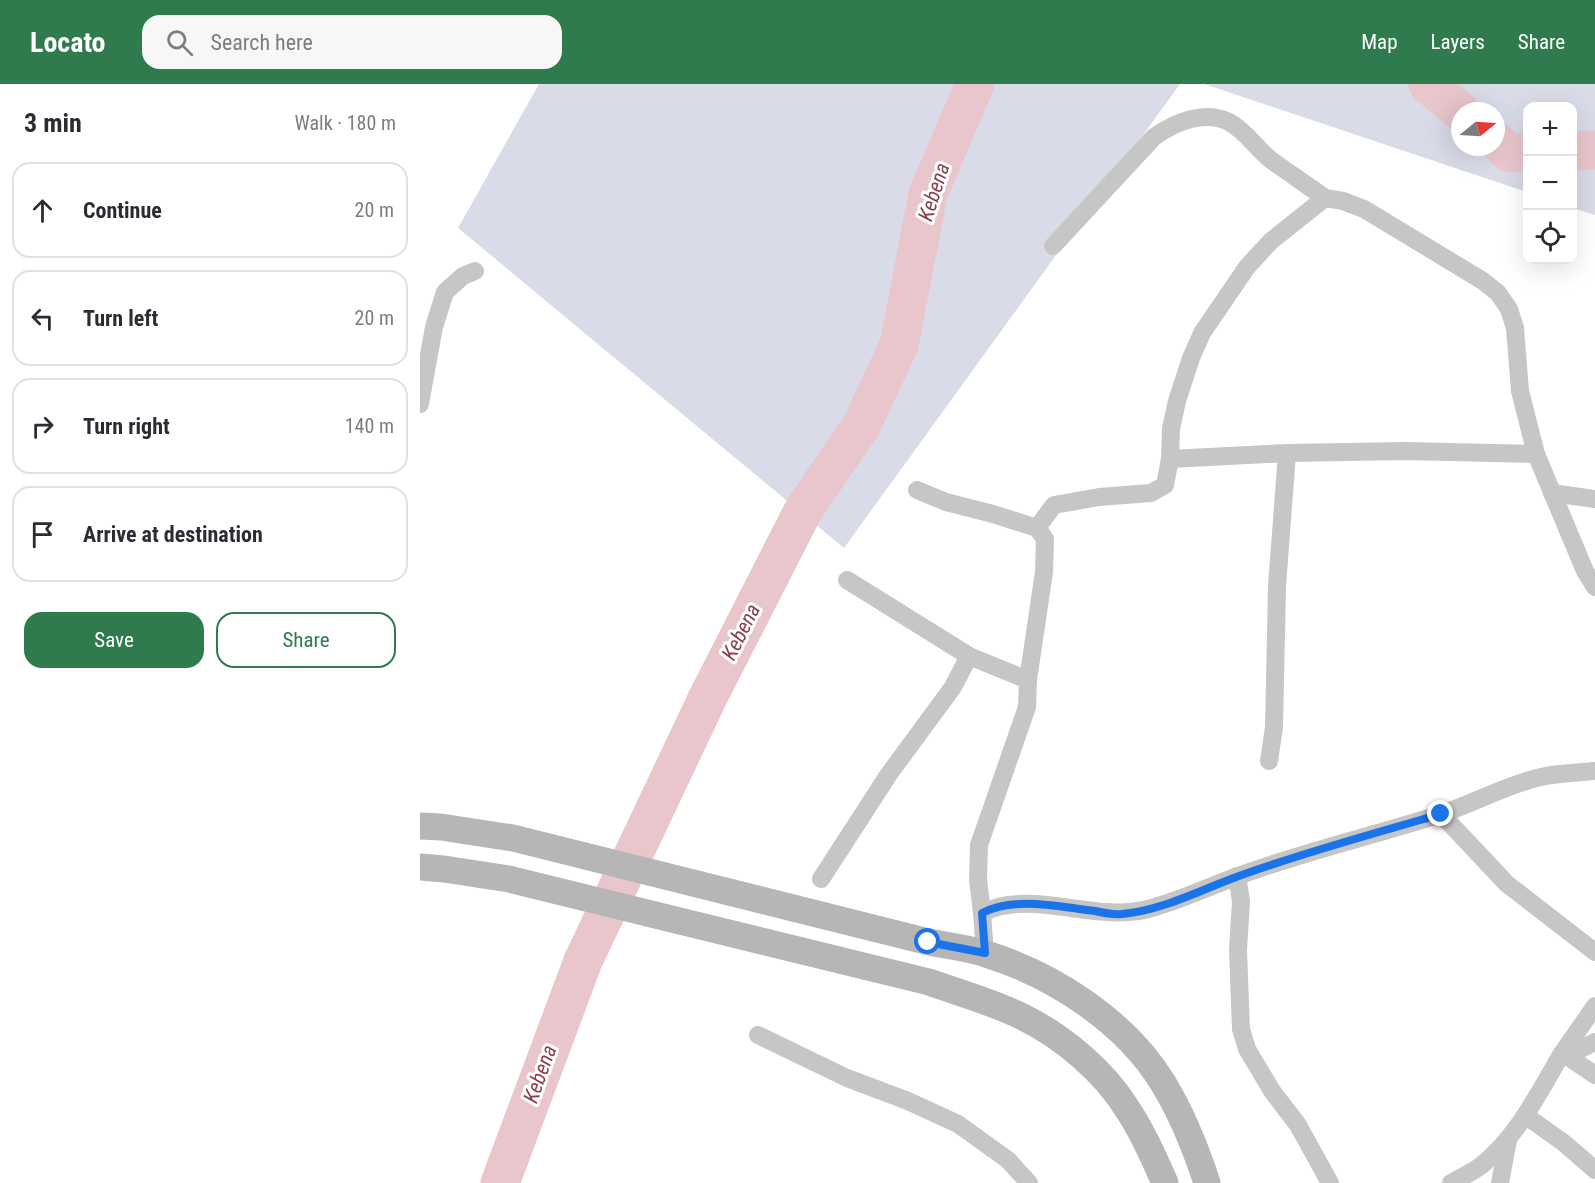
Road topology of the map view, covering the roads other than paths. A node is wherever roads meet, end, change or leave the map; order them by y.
1 (1325, 198) junction
2 (1053, 246) dead end
3 (475, 271) dead end
4 (420, 404) edge
5 (1287, 453) junction
6 (1536, 454) junction
7 (1170, 459) junction
8 (917, 490) dead end
9 (1552, 493) junction
10 (1595, 499) edge
11 (1037, 528) junction
12 (847, 580) dead end
13 (1595, 587) edge
14 (969, 656) junction
15 (1028, 680) junction
16 (1269, 760) dead end
17 (1595, 771) edge
18 (1441, 814) junction
19 (420, 826) edge
20 (420, 867) edge
21 (1237, 876) junction
22 (820, 879) dead end
23 (982, 913) junction
24 (1595, 952) edge
25 (985, 953) junction
26 (1595, 1006) edge
27 (758, 1035) dead end
28 (1595, 1042) edge
29 (1564, 1056) junction
30 (1595, 1075) edge
31 (1526, 1116) junction
32 (1508, 1140) junction
33 (1595, 1170) edge
34 (1029, 1183) edge
35 (1165, 1183) edge
36 (1207, 1183) edge
37 (1330, 1183) edge
38 (1451, 1183) edge
39 (1500, 1183) edge

1 - 2 street
1 - 6 street
1 - 7 street
3 - 4 street
5 - 6 street
5 - 7 street
5 - 16 street
6 - 9 street
7 - 11 street
8 - 11 street
9 - 10 street
9 - 13 street
11 - 15 street
12 - 14 street
14 - 15 street
14 - 22 street
15 - 23 street
17 - 18 street
18 - 21 street
18 - 24 street
19 - 25 main road
20 - 35 main road
21 - 23 street
21 - 37 street
23 - 25 street
25 - 36 main road
26 - 29 street
27 - 34 street
28 - 29 street
29 - 30 street
29 - 31 street
31 - 32 street
31 - 33 street
32 - 38 street
32 - 39 street

